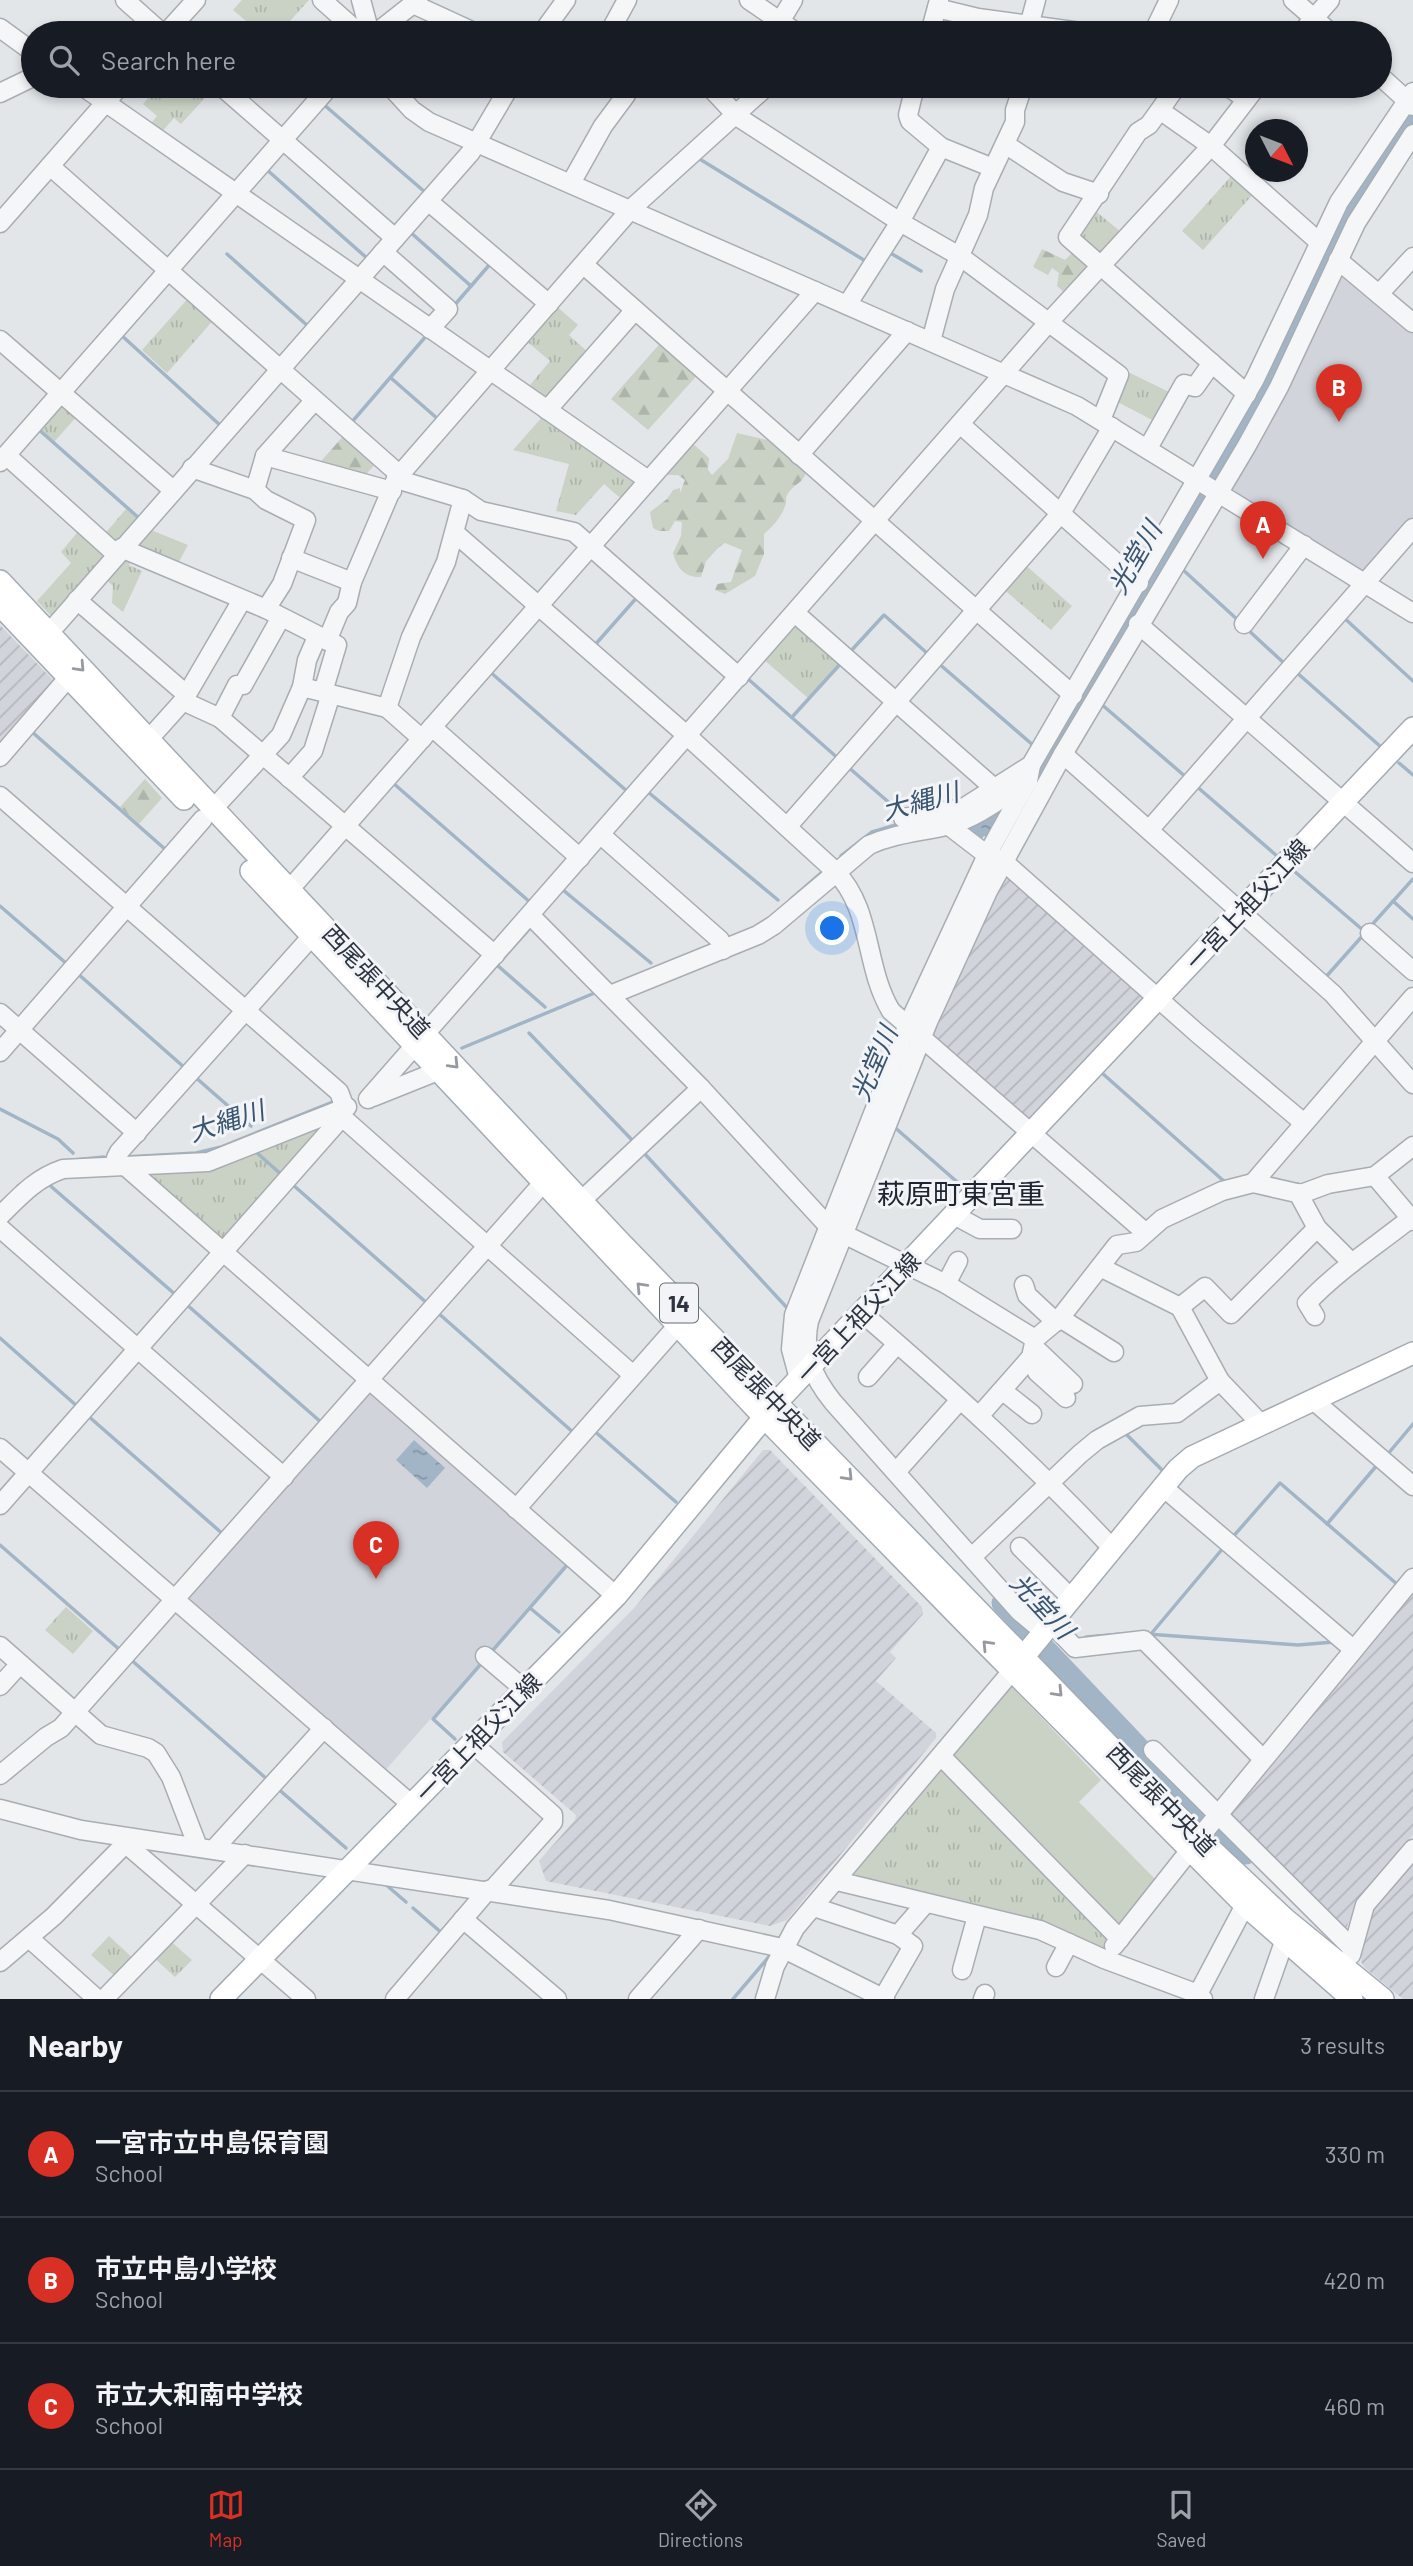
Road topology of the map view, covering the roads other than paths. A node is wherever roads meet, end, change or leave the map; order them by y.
1 (125, 0) edge
2 (195, 0) edge
3 (322, 0) edge
4 (362, 0) edge
5 (566, 0) edge
6 (626, 0) edge
7 (749, 0) edge
8 (793, 0) edge
9 (1036, 0) edge
10 (1169, 0) edge
11 (1293, 0) edge
12 (1330, 0) edge
13 (416, 2) edge
14 (938, 4) edge
15 (1314, 18) junction
16 (781, 20) joint
17 (150, 21) edge
18 (175, 21) edge
19 (346, 21) edge
20 (369, 21) edge
21 (390, 21) edge
22 (453, 21) edge
23 (556, 21) edge
24 (616, 21) edge
25 (933, 21) edge
26 (1005, 21) edge
27 (1037, 21) edge
28 (1159, 21) edge
29 (1311, 21) edge
30 (1317, 21) edge
31 (0, 28) edge
32 (21, 43) edge
33 (21, 83) edge
34 (1392, 86) edge
35 (0, 93) edge
36 (99, 98) edge
37 (110, 98) edge
38 (235, 98) edge
39 (319, 98) edge
40 (401, 98) edge
41 (502, 98) edge
42 (624, 98) edge
43 (721, 98) edge
44 (754, 98) edge
45 (909, 98) edge
46 (1020, 98) edge
47 (1169, 98) edge
48 (1247, 98) edge
49 (1410, 100) edge
50 (106, 103) junction
51 (1161, 111) junction
52 (736, 114) junction
53 (1413, 134) edge
54 (282, 139) junction
55 (475, 142) junction
56 (1005, 144) junction
57 (1210, 146) junction
58 (941, 147) junction
59 (50, 166) junction
60 (993, 168) junction
61 (571, 183) junction
62 (234, 194) junction
63 (1099, 194) junction
64 (428, 201) junction
65 (631, 209) junction
66 (0, 222) edge
67 (900, 222) junction
68 (1320, 242) junction
69 (389, 245) junction
70 (961, 257) junction
71 (1413, 257) edge
72 (1338, 260) junction
73 (584, 265) junction
74 (1099, 265) junction
75 (167, 270) junction
76 (358, 281) junction
77 (815, 291) junction
78 (1379, 294) junction
79 (549, 304) junction
80 (847, 305) junction
81 (635, 310) junction
82 (1048, 323) junction
83 (1413, 323) edge
84 (430, 329) junction
85 (907, 331) junction
86 (0, 340) edge
87 (931, 341) junction
88 (1212, 363) junction
89 (279, 370) junction
90 (491, 372) junction
91 (1003, 374) junction
92 (727, 391) junction
93 (60, 393) junction
94 (1247, 394) junction
95 (314, 401) junction
96 (547, 411) junction
97 (960, 424) junction
98 (1107, 424) junction
99 (1147, 448) junction
100 (799, 455) junction
101 (265, 456) junction
102 (3, 459) edge
103 (192, 468) junction
104 (1200, 479) junction
105 (648, 480) junction
106 (396, 482) junction
107 (255, 490) junction
108 (173, 491) junction
109 (1217, 491) junction
110 (463, 499) junction
111 (1061, 513) junction
112 (875, 521) junction
113 (1413, 528) edge
114 (455, 533) junction
115 (1304, 545) junction
116 (590, 546) junction
117 (119, 551) junction
118 (291, 558) junction
119 (0, 581) edge
120 (352, 582) junction
121 (1365, 582) junction
122 (1139, 583) junction
123 (77, 600) junction
124 (242, 600) junction
125 (0, 606) edge
126 (538, 606) junction
127 (977, 610) junction
128 (795, 613) junction
129 (1413, 613) edge
130 (273, 614) junction
131 (1138, 624) junction
132 (1244, 624) dead end
133 (49, 633) junction
134 (322, 639) junction
135 (739, 677) junction
136 (68, 678) junction
137 (302, 687) junction
138 (327, 693) junction
139 (1073, 695) junction
140 (184, 698) junction
141 (896, 702) junction
142 (387, 708) junction
143 (220, 718) junction
144 (1245, 719) junction
145 (427, 733) junction
146 (1411, 734) edge
147 (687, 737) junction
148 (148, 740) junction
149 (262, 754) junction
150 (1063, 754) junction
151 (0, 757) edge
152 (1030, 773) junction
153 (289, 778) junction
154 (994, 788) junction
155 (0, 796) edge
156 (1344, 802) junction
157 (208, 814) junction
158 (903, 818) dead end
159 (948, 825) junction
160 (345, 827) junction
161 (788, 827) junction
162 (1149, 830) junction
163 (601, 835) junction
164 (580, 858) junction
165 (996, 858) junction
166 (1413, 863) edge
167 (835, 871) junction
168 (289, 890) junction
169 (126, 907) junction
170 (1241, 911) junction
171 (530, 915) junction
172 (1370, 933) dead end
173 (312, 936) junction
174 (723, 950) junction
175 (495, 956) junction
176 (1413, 971) edge
177 (610, 995) junction
178 (1413, 997) edge
179 (1159, 998) junction
180 (245, 1010) junction
181 (0, 1013) edge
182 (19, 1030) junction
183 (914, 1033) junction
184 (420, 1039) junction
185 (1374, 1041) junction
186 (0, 1052) edge
187 (438, 1071) junction
188 (1413, 1084) edge
189 (701, 1087) junction
190 (368, 1099) junction
191 (343, 1113) junction
192 (1304, 1123) junction
193 (137, 1133) junction
194 (1031, 1134) junction
195 (1413, 1146) edge
196 (121, 1165) junction
197 (1375, 1176) junction
198 (543, 1183) junction
199 (1253, 1184) junction
200 (1298, 1194) junction
201 (582, 1200) junction
202 (954, 1215) junction
203 (0, 1216) edge
204 (1412, 1220) edge
205 (0, 1228) edge
206 (1317, 1228) junction
207 (1012, 1230) dead end
208 (837, 1231) junction
209 (1146, 1233) junction
210 (487, 1246) junction
211 (223, 1252) junction
212 (958, 1261) dead end
213 (1352, 1263) junction
214 (908, 1264) junction
215 (1100, 1266) junction
216 (946, 1284) junction
217 (1024, 1285) dead end
218 (1181, 1307) junction
219 (862, 1313) junction
220 (1315, 1316) dead end
221 (1058, 1320) junction
222 (678, 1325) junction
223 (897, 1344) junction
224 (1033, 1347) junction
225 (137, 1349) junction
226 (1114, 1352) dead end
227 (1413, 1353) edge
228 (806, 1373) junction
229 (633, 1375) junction
230 (868, 1377) dead end
231 (368, 1381) junction
232 (1220, 1381) junction
233 (1003, 1391) junction
234 (1070, 1391) dead end
235 (960, 1400) junction
236 (1312, 1400) junction
237 (771, 1410) junction
238 (1032, 1414) dead end
239 (980, 1415) junction
240 (1261, 1423) junction
241 (0, 1448) edge
242 (896, 1472) junction
243 (28, 1473) junction
244 (284, 1477) junction
245 (1051, 1482) junction
246 (1413, 1486) edge
247 (1163, 1487) junction
248 (0, 1505) edge
249 (516, 1509) junction
250 (1020, 1547) dead end
251 (1112, 1548) junction
252 (973, 1556) junction
253 (1413, 1578) edge
254 (617, 1596) junction
255 (1071, 1598) junction
256 (174, 1600) junction
257 (1034, 1644) junction
258 (0, 1646) edge
259 (1353, 1649) junction
260 (485, 1656) dead end
261 (20, 1664) junction
262 (0, 1686) edge
263 (525, 1690) junction
264 (75, 1713) junction
265 (324, 1728) junction
266 (472, 1743) junction
267 (1153, 1750) dead end
268 (942, 1756) junction
269 (1262, 1758) junction
270 (0, 1775) edge
271 (412, 1805) junction
272 (0, 1810) edge
273 (1205, 1829) junction
274 (128, 1841) junction
275 (206, 1848) junction
276 (1413, 1849) edge
277 (245, 1854) junction
278 (347, 1871) junction
279 (837, 1881) junction
280 (490, 1890) junction
281 (925, 1904) junction
282 (196, 1905) junction
283 (1245, 1905) junction
284 (814, 1907) junction
285 (977, 1916) junction
286 (463, 1919) junction
287 (699, 1929) junction
288 (898, 1935) junction
289 (29, 1938) junction
290 (1120, 1939) junction
291 (1284, 1942) junction
292 (1069, 1943) junction
293 (782, 1948) junction
294 (1352, 1948) junction
295 (261, 1959) junction
296 (1104, 1959) junction
297 (0, 1962) edge
298 (1056, 1967) dead end
299 (961, 1970) dead end
300 (1346, 1990) edge
301 (1201, 1997) edge
302 (881, 1998) edge
303 (97, 1999) edge
304 (104, 1999) edge
305 (221, 1999) edge
306 (306, 1999) edge
307 (395, 1999) edge
308 (557, 1999) edge
309 (638, 1999) edge
310 (765, 1999) edge
311 (1264, 1999) edge
312 (1383, 1999) edge

1 - 17 street
2 - 18 street
3 - 19 street
4 - 20 street
5 - 23 street
6 - 24 street
7 - 16 street
8 - 16 street
9 - 27 street
10 - 28 street
11 - 15 street
12 - 15 street
13 - 21 street
13 - 22 street
14 - 25 street
14 - 26 street
15 - 29 street
15 - 30 street
31 - 32 street
33 - 35 street
34 - 49 street
36 - 50 street
37 - 50 street
38 - 54 street
39 - 54 street
40 - 55 street
41 - 55 street
42 - 61 street
43 - 52 street
44 - 52 street
45 - 58 street
46 - 56 street
47 - 51 street
48 - 57 street
49 - 68 street
50 - 59 street
50 - 62 street
51 - 57 street
51 - 63 street
52 - 65 street
52 - 67 street
53 - 72 street
54 - 62 street
54 - 69 street
55 - 61 street
55 - 64 street
56 - 60 street
56 - 63 street
57 - 68 street
57 - 74 street
58 - 60 street
58 - 67 street
59 - 66 street
59 - 75 street
60 - 70 street
61 - 65 street
62 - 75 street
62 - 76 street
63 - 74 street
64 - 69 street
64 - 79 street
65 - 73 street
65 - 77 street
67 - 70 street
67 - 80 street
68 - 94 street
69 - 76 street
69 - 84 street
70 - 82 street
70 - 87 street
71 - 78 street
72 - 78 street
72 - 109 street
73 - 79 street
73 - 81 street
74 - 82 street
74 - 88 street
75 - 89 street
75 - 93 street
76 - 84 street
76 - 89 street
77 - 80 street
77 - 92 street
78 - 83 street
79 - 90 street
80 - 85 street
81 - 92 street
81 - 96 street
82 - 91 street
82 - 98 street
84 - 90 street
85 - 87 street
85 - 100 street
86 - 93 street
87 - 91 street
88 - 94 street
88 - 99 street
89 - 95 street
89 - 103 street
90 - 96 street
90 - 106 street
91 - 97 street
91 - 98 street
92 - 100 street
92 - 105 street
93 - 102 street
93 - 108 street
94 - 104 street
95 - 101 street
95 - 106 street
96 - 105 street
97 - 111 street
97 - 112 street
98 - 99 street
98 - 111 street
99 - 104 street
100 - 112 street
101 - 106 street
101 - 107 street
102 - 117 street
103 - 107 street
103 - 108 street
104 - 109 street
104 - 122 street
105 - 116 street
106 - 110 street
106 - 120 street
107 - 118 street
108 - 117 street
109 - 115 street
109 - 131 street
110 - 114 street
110 - 116 street
111 - 122 street
111 - 127 street
112 - 127 street
112 - 128 street
113 - 121 street
114 - 126 street
114 - 142 street
115 - 121 street
115 - 132 street
116 - 126 street
116 - 135 street
117 - 123 street
117 - 124 street
118 - 120 street
118 - 130 street
119 - 133 main road, 西尾張中央道 / 14
120 - 134 street
121 - 129 street
121 - 144 street
122 - 139 street
123 - 133 street
123 - 140 street
124 - 130 street
124 - 140 street
125 - 136 main road, 西尾張中央道 / 14
126 - 145 street
126 - 147 street
127 - 139 street
127 - 141 street
128 - 135 street
128 - 141 street
130 - 134 street
130 - 143 street
131 - 144 street
131 - 150 street
133 -> 148 main road, 西尾張中央道 / 14
134 - 137 street
134 - 138 street
135 - 147 street
136 - 151 street
136 - 157 main road, 西尾張中央道 / 14
137 - 138 street
137 - 149 street
138 - 142 street
138 - 153 street
139 - 152 street
140 - 143 street
140 - 148 street
141 - 154 street
141 - 161 street
142 - 145 street
143 - 149 street
144 - 156 street
144 - 162 street
145 - 160 street
145 - 164 street
146 - 156 main road, 一宮上祖父江線
147 - 161 street
147 - 163 street
148 - 157 main road, 西尾張中央道 / 14
149 - 153 street
149 - 157 street
150 - 162 street
150 - 165 street
152 - 154 street
152 - 159 street
152 - 165 street
153 - 160 street
154 - 158 street
155 - 169 street
156 - 166 street
156 - 170 main road, 一宮上祖父江線
157 - 168 main road, 西尾張中央道 / 14
157 - 169 street
157 - 173 main road, 西尾張中央道 / 14
159 - 165 street
159 - 167 street
160 - 168 street
160 - 175 street
161 - 167 street
162 - 170 street
163 - 164 street
163 - 174 street
164 - 171 street
165 - 179 street
165 - 183 street
167 - 174 street
167 - 183 street
168 - 184 main road, 西尾張中央道 / 14
169 - 180 street
169 - 182 street
170 - 179 main road, 一宮上祖父江線
170 - 185 street
171 - 175 street
171 - 177 street
172 - 176 street
173 - 180 street
173 - 184 main road, 西尾張中央道 / 14
174 - 177 street
175 - 184 street
177 - 189 street
178 - 185 street
179 - 192 street
179 - 194 main road, 一宮上祖父江線
180 - 191 street
180 - 193 street
181 - 182 street
182 - 186 street
182 - 193 street
183 - 194 street
183 - 208 street
184 - 187 main road, 西尾張中央道 / 14
184 - 190 street
184 -> 201 main road, 西尾張中央道 / 14
185 - 188 street
185 - 192 street
187 - 190 street
187 - 198 main road, 西尾張中央道 / 14
189 - 201 street
189 - 208 street
190 - 191 street
191 - 196 street
191 - 210 street
191 - 211 street
192 - 199 street
193 - 196 street
194 - 202 main road, 一宮上祖父江線
194 - 209 street
195 - 197 street
196 - 203 street
196 - 211 street
197 - 200 street
197 - 204 street
198 - 210 street
222 -> 198 main road, 西尾張中央道 / 14
199 - 200 street
199 - 209 street
200 - 206 street
201 - 237 main road, 西尾張中央道 / 14
202 - 207 street
202 - 214 main road, 一宮上祖父江線
204 - 213 street
205 - 225 street
206 - 213 street
206 - 218 street
208 - 214 street
208 - 228 street
209 - 215 street
210 - 229 street
210 - 231 street
211 - 225 street
211 - 231 street
212 - 216 street
213 - 220 street
214 - 216 street
214 - 219 main road, 一宮上祖父江線
215 - 218 street
215 - 221 street
216 - 224 street
217 - 221 street
218 - 232 street
219 - 223 street
219 - 228 main road, 一宮上祖父江線
221 - 224 street
221 - 226 street
222 - 229 street
222 - 237 main road, 西尾張中央道 / 14
223 - 230 street
223 - 235 street
224 - 233 street
224 - 234 street
225 - 243 street
225 - 244 street
227 - 236 main road
228 - 237 main road, 一宮上祖父江線
228 - 242 street
229 - 249 street
231 - 244 street
231 - 249 street
232 - 240 street
232 - 245 street
233 - 238 street
233 - 239 street
235 - 239 street
235 - 242 street
236 - 240 main road
236 - 246 street
237 - 254 main road, 一宮上祖父江線
237 - 257 main road, 西尾張中央道 / 14
239 - 245 street
240 - 247 main road
241 - 243 street
242 - 252 street
243 - 248 street
243 - 256 street
244 - 256 street
245 - 251 street
245 - 252 street
247 - 251 main road
247 - 259 street
249 - 254 street
250 - 255 street
251 - 255 main road
252 - 257 street
253 - 259 street
254 - 263 main road, 一宮上祖父江線
255 - 257 main road
256 - 264 street
256 - 265 street
257 - 268 street
257 - 269 street
257 - 273 main road, 西尾張中央道 / 14
258 - 261 street
259 - 269 street
260 - 263 street
261 - 262 street
261 - 264 street
263 - 266 main road, 一宮上祖父江線
264 - 270 street
264 - 275 street
265 - 271 street
265 - 275 street
266 - 271 main road, 一宮上祖父江線
266 - 280 street
267 - 273 street
268 - 279 street
268 - 290 street
269 - 273 street
271 - 278 main road, 一宮上祖父江線
272 - 274 street
273 - 283 main road, 西尾張中央道 / 14
273 - 290 street
273 - 294 street
273 - 300 main road, 西尾張中央道 / 14
274 - 275 street
274 - 282 street
274 - 289 street
275 - 277 street
276 - 294 street
277 - 278 street
277 - 282 street
278 - 280 street
278 - 295 main road, 一宮上祖父江線
279 - 281 street
279 - 284 street
280 - 286 street
280 - 287 street
281 - 285 street
281 - 288 street
282 - 295 street
282 - 304 street
283 - 291 main road, 西尾張中央道 / 14
283 - 301 street
284 - 288 street
284 - 293 street
285 - 292 street
285 - 299 street
286 - 307 street
286 - 308 street
287 - 293 street
287 - 309 street
288 - 302 street
289 - 297 street
289 - 303 street
290 - 296 street
291 - 300 main road, 西尾張中央道 / 14
291 - 311 street
292 - 296 street
292 - 298 street
293 - 302 street
293 - 310 street
294 - 300 street
295 - 305 main road, 一宮上祖父江線
295 - 306 street
296 - 301 street
300 - 312 main road, 西尾張中央道 / 14

